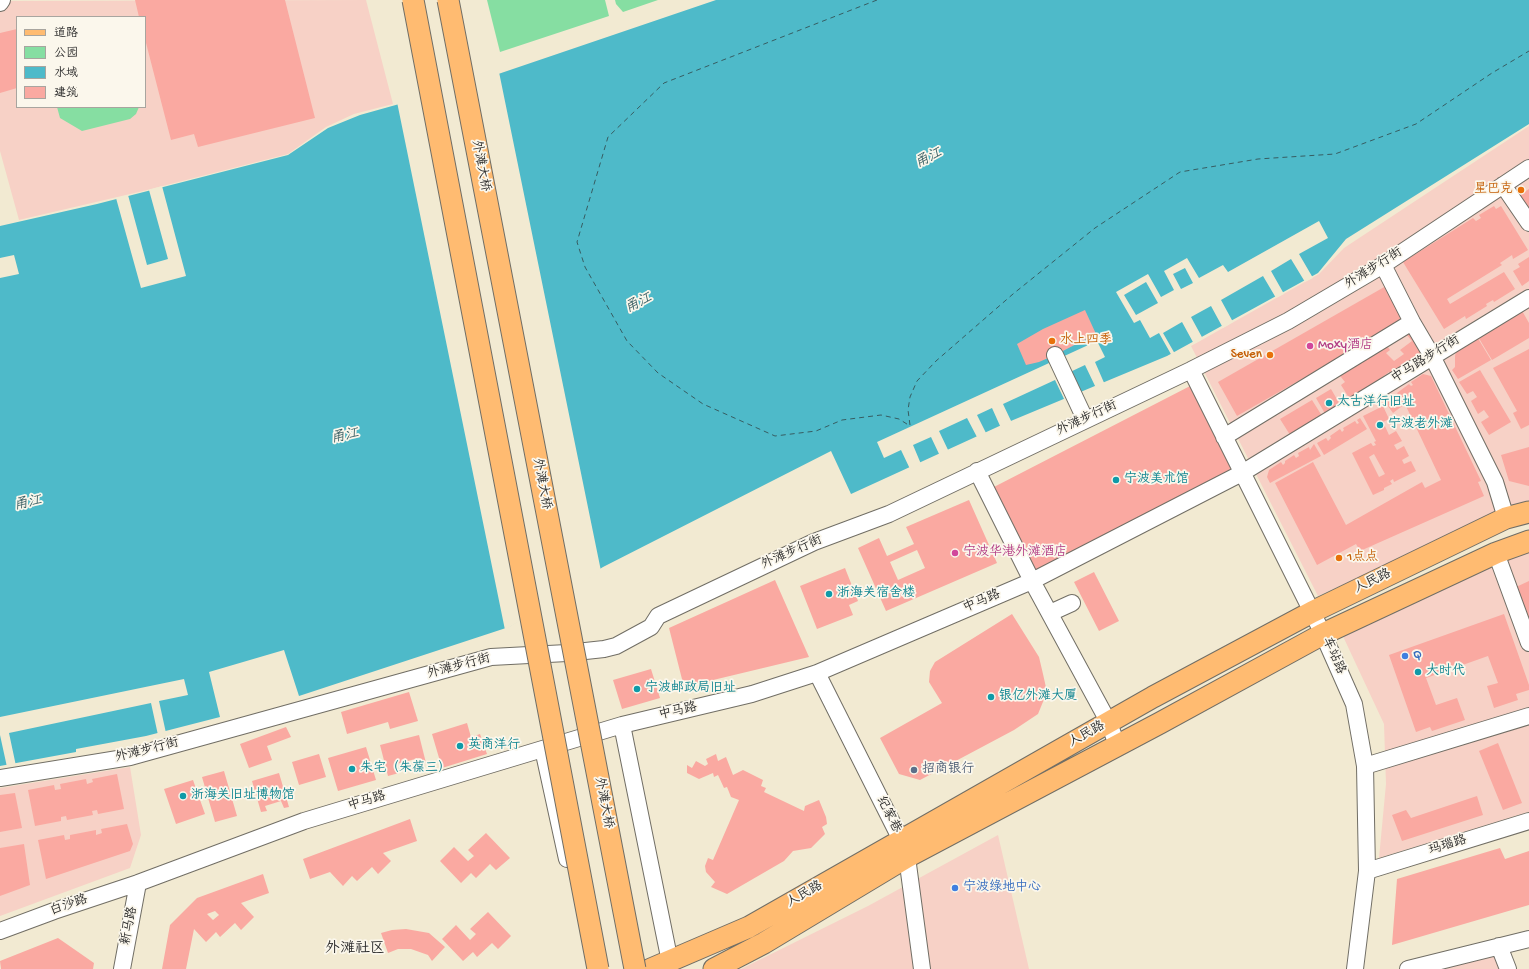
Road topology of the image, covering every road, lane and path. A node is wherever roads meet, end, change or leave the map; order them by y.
1 (2, 0) edge
2 (413, 0) edge
3 (448, 0) edge
4 (0, 3) edge
5 (1529, 168) edge
6 (1503, 185) junction
7 (1529, 223) edge
8 (1383, 265) junction
9 (1529, 298) edge
10 (1412, 322) junction
11 (1055, 355) dead end
12 (1432, 356) junction
13 (1191, 370) junction
14 (1085, 419) junction
15 (1224, 437) junction
16 (977, 471) junction
17 (1242, 473) junction
18 (1529, 512) edge
19 (1506, 518) junction
20 (1529, 541) edge
21 (1496, 553) junction
22 (1032, 581) junction
23 (1072, 603) dead end
24 (1312, 612) junction
25 (1050, 613) junction
26 (1323, 634) junction
27 (1529, 643) edge
28 (817, 673) junction
29 (1529, 716) edge
30 (1109, 723) junction
31 (622, 725) junction
32 (1116, 745) junction
33 (542, 749) junction
34 (1365, 766) junction
35 (0, 778) edge
36 (1529, 821) edge
37 (904, 848) junction
38 (1367, 871) junction
39 (138, 883) junction
40 (0, 931) edge
41 (1529, 939) edge
42 (1499, 946) junction
43 (660, 966) edge
44 (122, 969) edge
45 (592, 969) edge
46 (598, 969) edge
47 (635, 969) edge
48 (714, 969) edge
49 (922, 969) edge
50 (1355, 969) edge
51 (1408, 969) edge
52 (1508, 969) edge

1 - 4 street
2 - 46 main road, bridge
3 - 47 main road, 外滩大桥, bridge
5 - 6 street, 外滩步行街
6 - 7 street
6 - 8 street, 外滩步行街
8 - 10 street
8 - 13 street, 外滩步行街
9 - 12 street, 中马路步行街
10 - 12 street
10 - 15 street
11 - 14 street
12 - 17 street, 中马路步行街
12 - 19 street
13 - 14 street, 外滩步行街
13 - 15 street, 车站路
14 - 16 street, 外滩步行街
15 - 17 street, 车站路
16 - 22 street
16 - 35 street, 外滩步行街
17 - 22 street, 中马路
17 - 24 street, 车站路
18 - 19 main road, 人民路
19 - 24 main road, 人民路
20 - 21 main road, 人民路
21 - 26 main road, 人民路
21 - 27 street
22 - 25 street
22 - 28 street, 中马路
23 - 25 street
24 - 26 street, 车站路
24 - 30 main road, 人民路
25 - 30 street
26 - 32 main road, 人民路
26 - 34 street, 车站路
28 - 31 street, 中马路
28 - 37 street, 纪家巷
29 - 34 street
30 - 32 street
30 - 37 main road, 人民路
31 - 33 street, 中马路
31 - 43 street
32 - 37 main road, 人民路
33 - 39 street, 中马路
33 - 45 street
34 - 38 street, 车站路
36 - 38 street, 玛瑙路
37 - 43 main road, 人民路
37 - 48 main road, 人民路
37 - 49 street, 纪家巷
38 - 50 street, 车站路
39 - 40 street, 白沙路
39 - 44 street, 新马路
41 - 42 street
42 - 51 street
42 - 52 street

